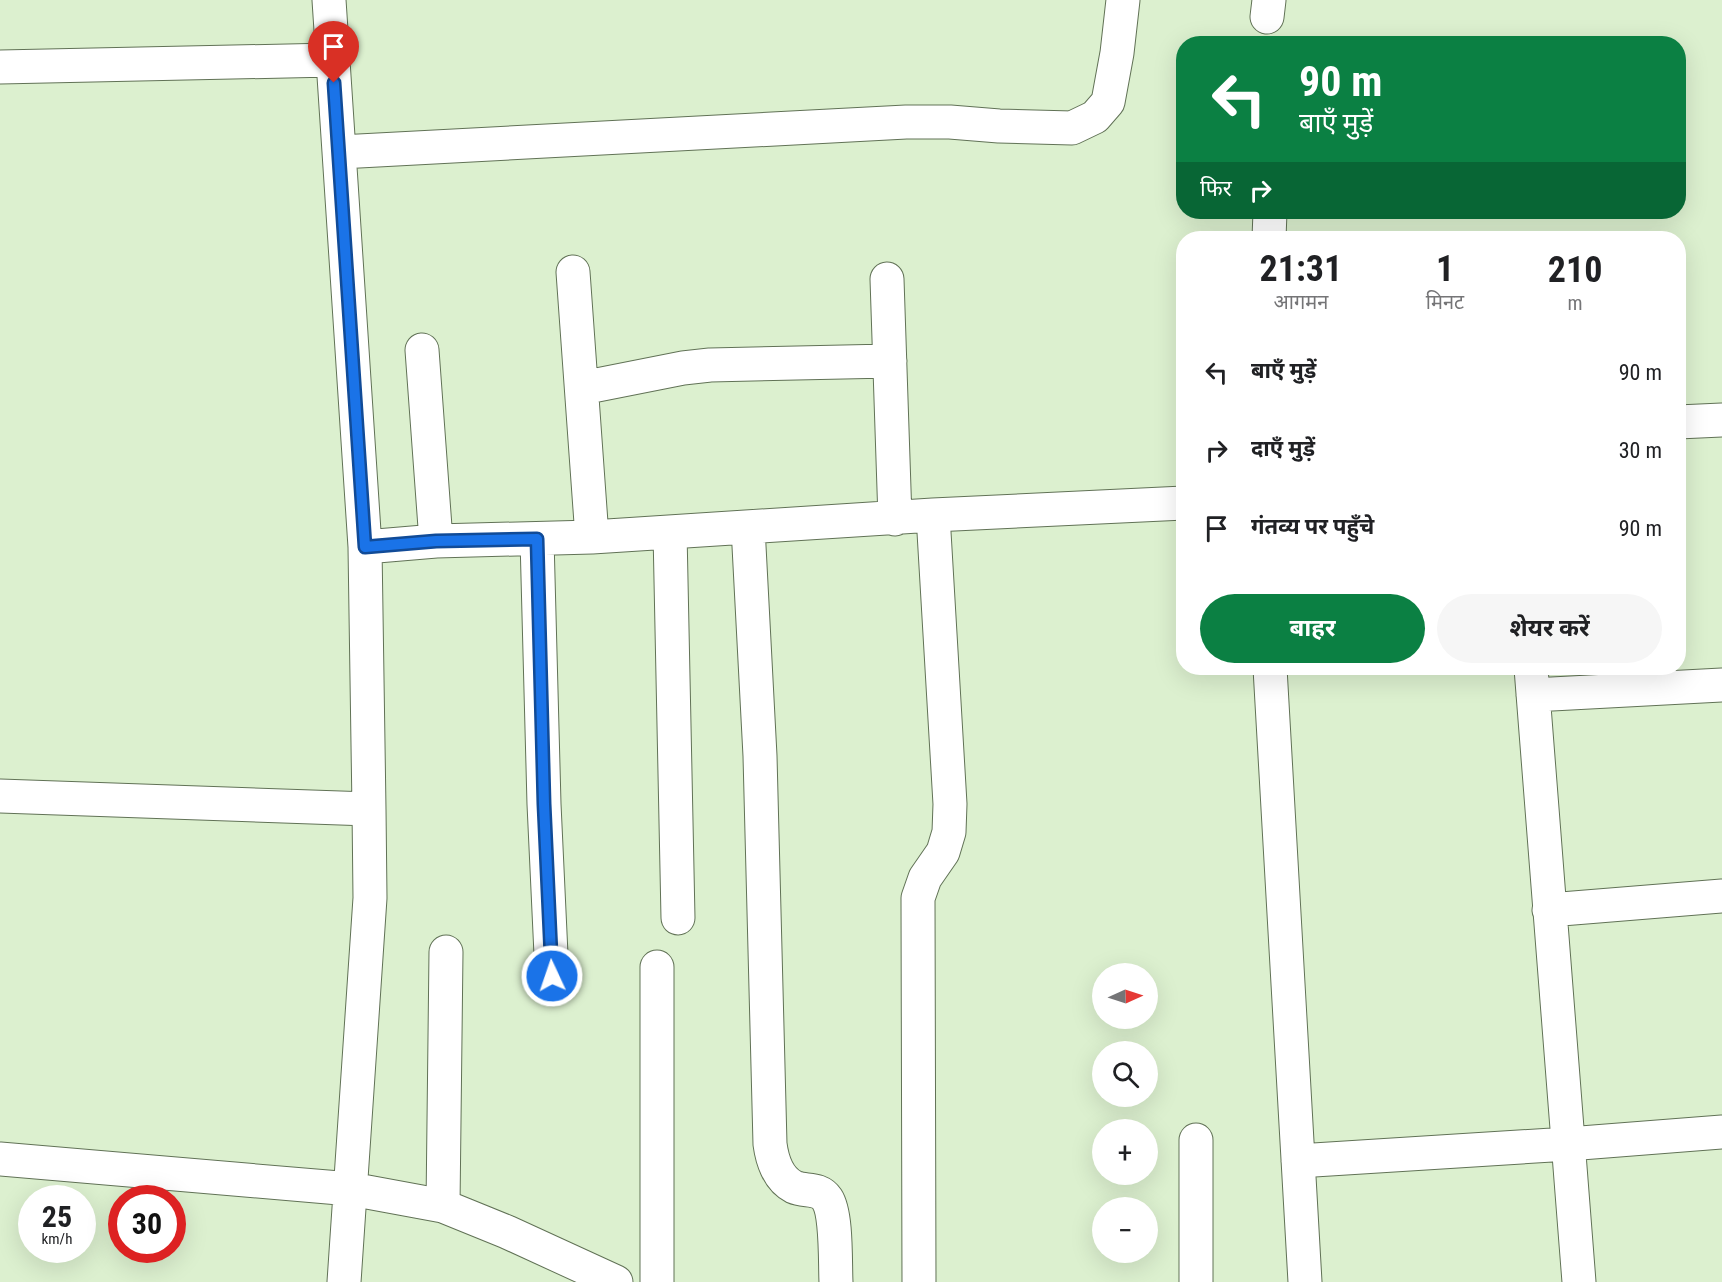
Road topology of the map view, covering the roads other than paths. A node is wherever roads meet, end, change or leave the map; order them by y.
1 (329, 0) edge
2 (1123, 0) edge
3 (332, 60) junction
4 (0, 67) edge
5 (340, 152) junction
6 (573, 272) dead end
7 (887, 279) dead end
8 (422, 350) dead end
9 (890, 362) junction
10 (582, 388) junction
11 (1722, 420) edge
12 (1686, 422) edge
13 (1176, 503) edge
14 (933, 515) junction
15 (895, 519) junction
16 (748, 526) junction
17 (670, 532) junction
18 (592, 537) junction
19 (537, 539) junction
20 (436, 541) junction
21 (365, 547) junction
22 (1270, 675) edge
23 (1532, 681) edge
24 (1722, 685) edge
25 (0, 796) edge
26 (369, 809) junction
27 (1722, 896) edge
28 (1549, 910) junction
29 (678, 918) dead end
30 (446, 952) dead end
31 (657, 967) dead end
32 (552, 976) dead end
33 (1722, 1132) edge
34 (1196, 1140) dead end
35 (1568, 1144) junction
36 (0, 1159) edge
37 (1298, 1161) junction
38 (351, 1189) junction
39 (443, 1206) junction
40 (344, 1282) edge
41 (616, 1282) edge
42 (657, 1282) edge
43 (836, 1282) edge
44 (919, 1282) edge
45 (1196, 1282) edge
46 (1305, 1282) edge
47 (1579, 1282) edge

1 - 3 street
2 - 5 street
3 - 4 street
3 - 5 street
5 - 21 street
6 - 10 street
7 - 9 street
8 - 20 street
9 - 10 street
9 - 15 street
10 - 18 street
11 - 12 street
13 - 14 street
14 - 15 street
14 - 44 street
15 - 16 street
16 - 17 street
16 - 43 street
17 - 18 street
17 - 29 street
18 - 19 street
19 - 20 street
19 - 32 street
20 - 21 street
21 - 26 street
22 - 37 street
23 - 24 street
23 - 28 street
25 - 26 street
26 - 38 street
27 - 28 street
28 - 35 street
30 - 39 street
31 - 42 street
33 - 35 street
34 - 45 street
35 - 37 street
35 - 47 street
36 - 38 street
37 - 46 street
38 - 39 street
38 - 40 street
39 - 41 street

